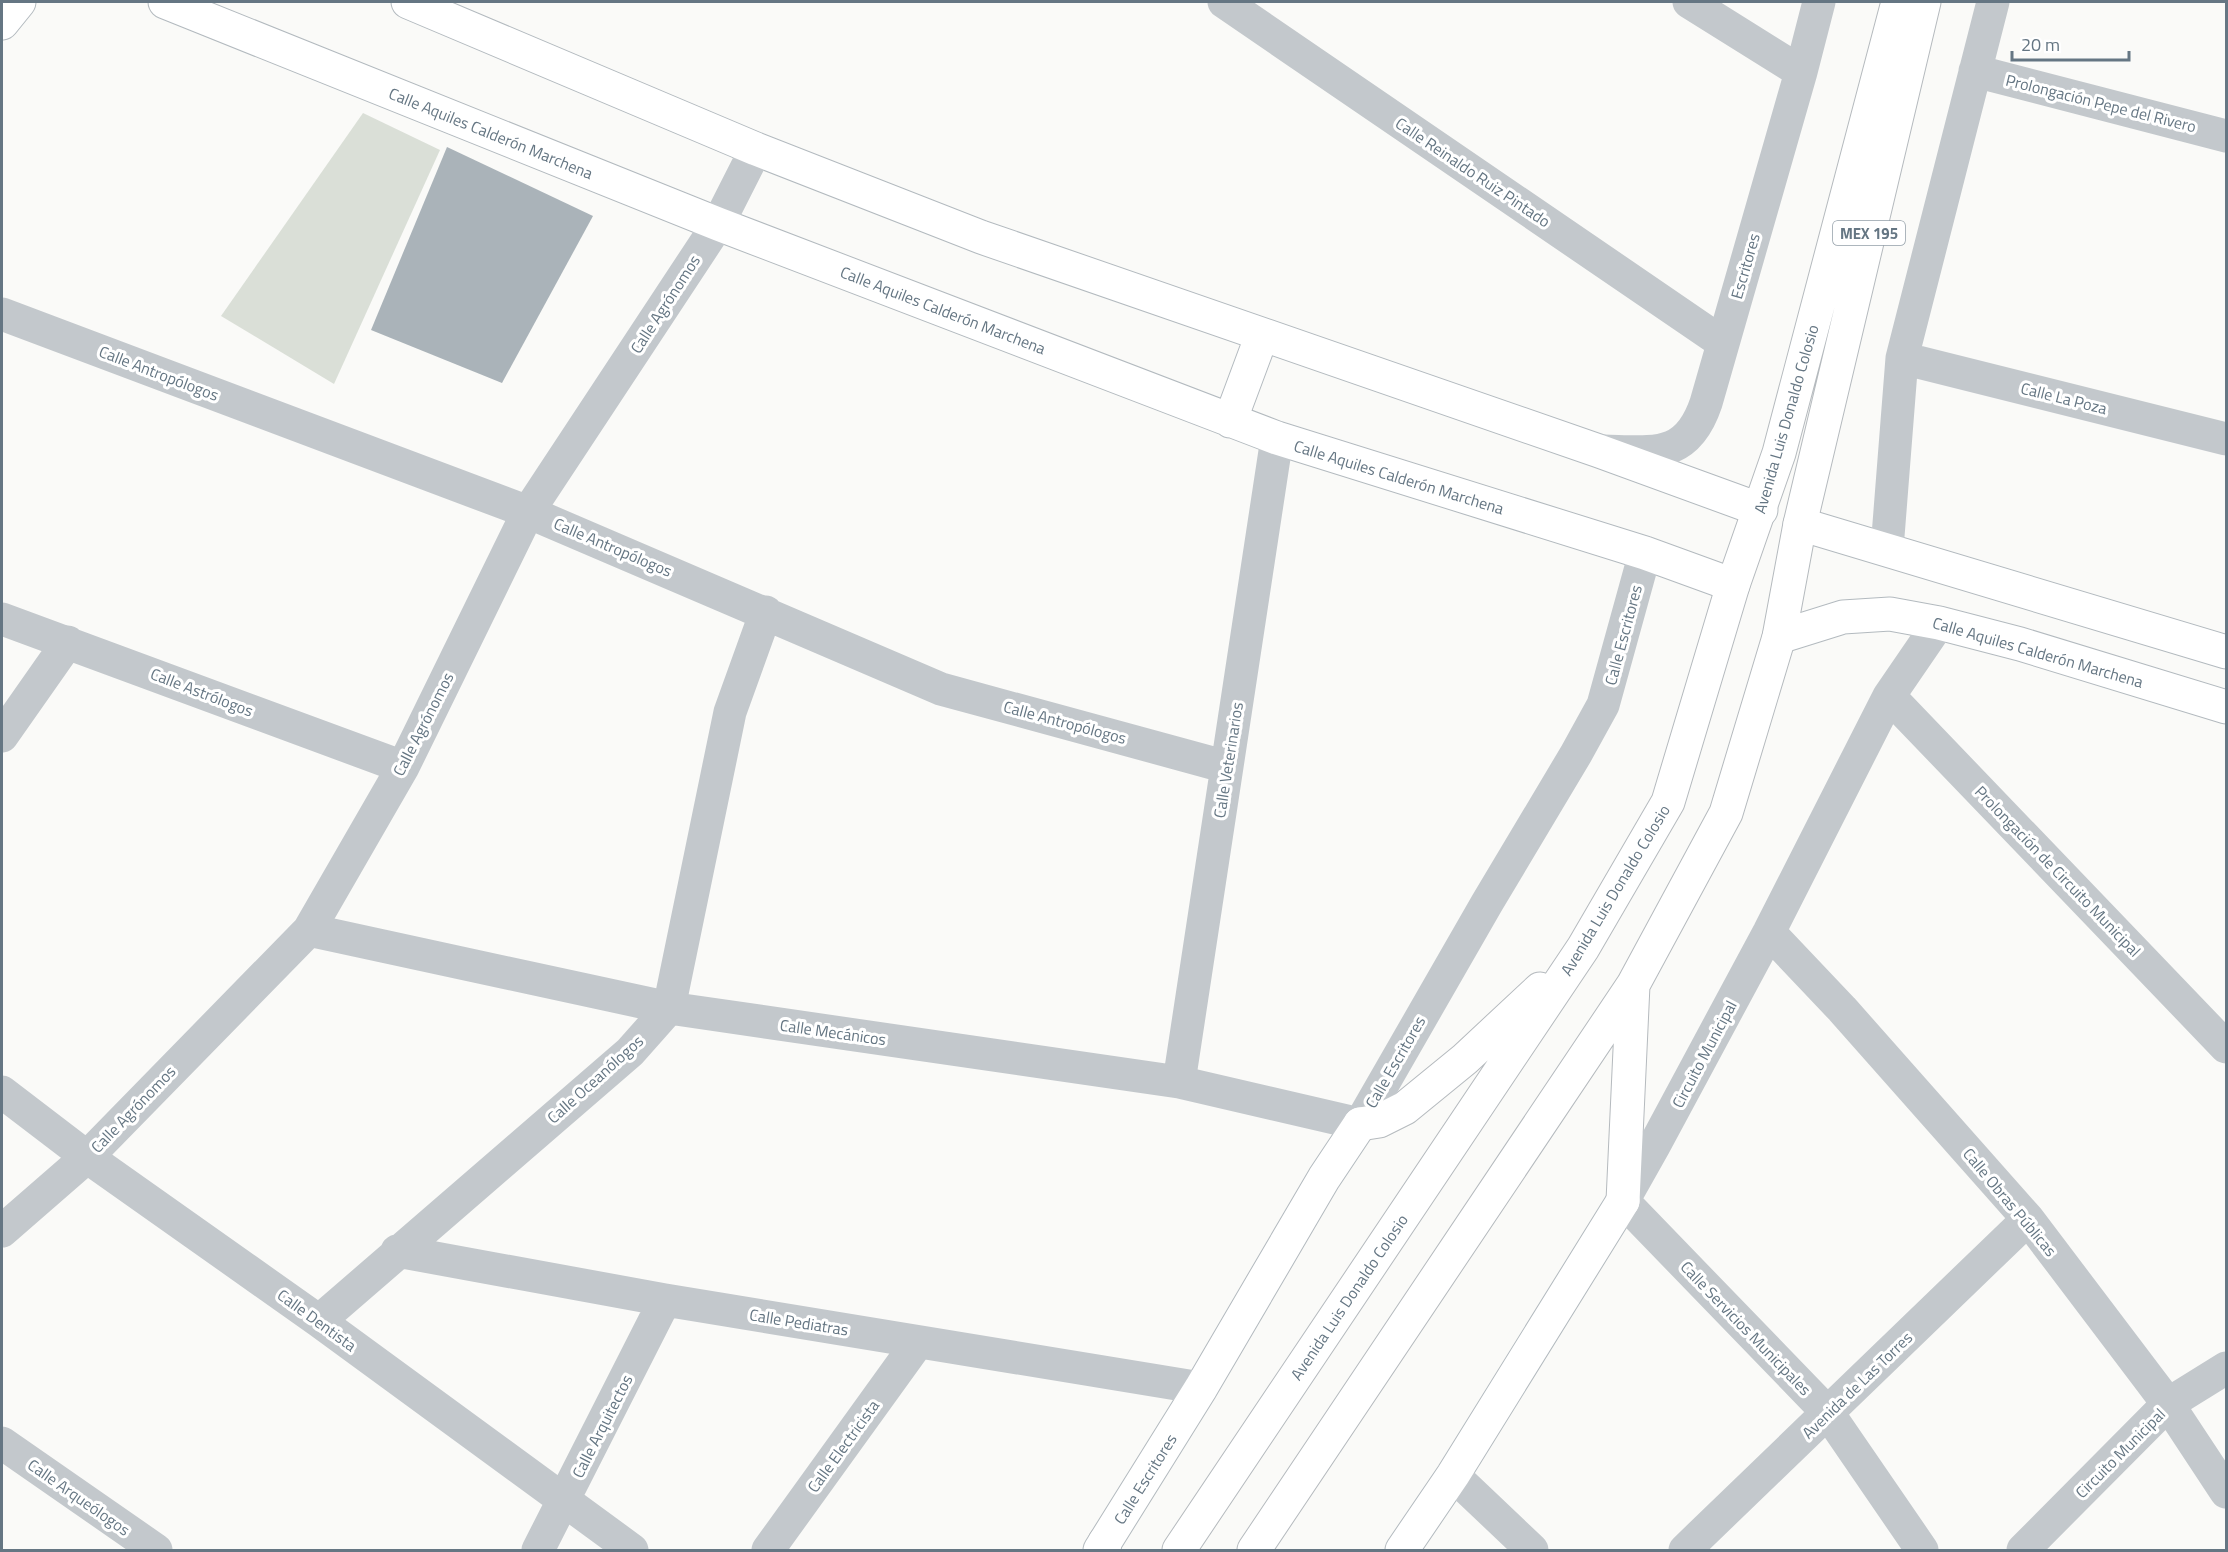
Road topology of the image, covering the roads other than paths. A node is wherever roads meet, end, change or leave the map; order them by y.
1 (19, 2) edge
2 (165, 2) edge
3 (408, 2) edge
4 (1224, 2) edge
5 (1689, 2) edge
6 (1819, 2) edge
7 (1898, 2) edge
8 (1924, 2) edge
9 (1993, 2) edge
10 (200, 8) edge
11 (2, 23) edge
12 (1975, 71) junction
13 (1802, 72) junction
14 (2226, 136) edge
15 (756, 149) junction
16 (718, 224) junction
17 (2, 314) edge
18 (1262, 334) junction
19 (1723, 343) junction
20 (1902, 358) junction
21 (1230, 421) junction
22 (1277, 438) junction
23 (2226, 439) edge
24 (1599, 451) junction
25 (1761, 510) junction
26 (528, 512) junction
27 (1800, 524) junction
28 (1887, 549) junction
29 (1645, 553) junction
30 (1733, 585) junction
31 (766, 612) junction
32 (2, 619) edge
33 (1939, 623) junction
34 (1779, 637) junction
35 (68, 642) junction
36 (2226, 652) edge
37 (1888, 696) junction
38 (2226, 707) edge
39 (2, 736) edge
40 (403, 767) junction
41 (1227, 767) junction
42 (309, 930) junction
43 (1769, 932) junction
44 (1583, 948) junction
45 (1633, 985) junction
46 (669, 1008) junction
47 (2226, 1047) edge
48 (1179, 1082) junction
49 (2, 1092) edge
50 (1360, 1124) junction
51 (87, 1157) junction
52 (1623, 1201) junction
53 (2028, 1219) junction
54 (2, 1231) edge
55 (398, 1251) junction
56 (665, 1300) junction
57 (318, 1321) junction
58 (918, 1342) junction
59 (2226, 1368) edge
60 (1201, 1388) junction
61 (2168, 1404) junction
62 (1828, 1413) junction
63 (2, 1443) edge
64 (1453, 1475) junction
65 (2226, 1492) edge
66 (565, 1500) junction
67 (1103, 1548) edge
68 (156, 1551) edge
69 (538, 1551) edge
70 (632, 1551) edge
71 (768, 1551) edge
72 (1179, 1551) edge
73 (1254, 1551) edge
74 (1402, 1551) edge
75 (1532, 1551) edge
76 (1685, 1551) edge
77 (1922, 1551) edge
78 (2023, 1551) edge

1 - 11 main road
2 - 10 main road, Calle Aquiles Calderón Marchena
3 - 15 main road
4 - 19 street, Calle Reinaldo Ruiz Pintado
5 - 13 street
6 - 13 street, Escritores
7 - 25 main road, Avenida Luis Donaldo Colosio / MEX 195
8 - 27 main road, Avenida Luis Donaldo Colosio / MEX 195
9 - 12 street
10 - 16 main road, Calle Aquiles Calderón Marchena
12 - 14 street, Prolongación Pepe del Rivero
12 - 20 street
13 - 19 street, Escritores
15 - 16 street, Calle Agrónomos
15 - 18 main road
16 - 21 main road, Calle Aquiles Calderón Marchena
16 - 26 street, Calle Agrónomos
17 - 26 street, Calle Antropólogos
18 - 21 main road
18 - 24 main road
19 - 24 street, Escritores
20 - 23 street, Calle La Poza
20 - 28 street
21 - 22 main road, Calle Aquiles Calderón Marchena
22 - 29 main road, Calle Aquiles Calderón Marchena
22 - 41 street, Calle Veterinarios
24 - 25 main road
25 - 30 main road, Avenida Luis Donaldo Colosio / MEX 195
26 - 31 street, Calle Antropólogos
26 - 40 street, Calle Agrónomos
27 - 28 main road
27 - 34 main road, Avenida Luis Donaldo Colosio / MEX 195
28 - 36 main road
29 - 30 main road, Calle Aquiles Calderón Marchena
29 - 50 street, Calle Escritores
30 - 44 main road, Avenida Luis Donaldo Colosio
31 - 41 street, Calle Antropólogos
31 - 46 street, Calle Oceanólogos
32 - 35 street, Calle Astrólogos
33 - 34 main road, Calle Aquiles Calderón Marchena
33 - 37 street, Circuito Municipal
33 - 38 main road, Calle Aquiles Calderón Marchena
34 - 45 main road, Avenida Luis Donaldo Colosio
35 - 39 street
35 - 40 street, Calle Astrólogos
37 - 43 street, Circuito Municipal
37 - 47 street, Prolongación de Circuito Municipal
40 - 42 street, Calle Agrónomos
41 - 48 street, Calle Veterinarios
42 - 46 street, Calle Mecánicos
42 - 51 street, Calle Agrónomos
43 - 52 street, Circuito Municipal
43 - 53 street, Calle Obras Públicas
44 - 50 main road
44 - 72 main road, Avenida Luis Donaldo Colosio
45 - 52 main road
45 - 73 main road, Avenida Luis Donaldo Colosio
46 - 48 street, Calle Mecánicos
46 - 55 street, Calle Oceanólogos
48 - 50 street, Calle Mecánicos
49 - 51 street, Calle Dentista
50 - 60 main road, Calle Escritores
51 - 54 street, Calle Agrónomos
51 - 57 street, Calle Dentista
52 - 62 street, Calle Servicios Municipales
52 - 64 main road, Circuito Municipal
53 - 61 street, Calle Obras Públicas
53 - 62 street, Avenida de Las Torres
55 - 56 street, Calle Pediatras
55 - 57 street, Calle Oceanólogos
56 - 58 street, Calle Pediatras
56 - 66 street, Calle Arquitectos
57 - 66 street, Calle Dentista
58 - 60 street, Calle Pediatras
58 - 71 street, Calle Electricista
59 - 61 street, Circuito Municipal
60 - 67 main road, Calle Escritores
61 - 65 street, Calle Obras Públicas
61 - 78 street, Circuito Municipal
62 - 76 street, Avenida de Las Torres
62 - 77 street, Calle Servicios Municipales
63 - 68 street, Calle Arqueólogos
64 - 74 main road, Circuito Municipal
64 - 75 street
66 - 69 street, Calle Arquitectos
66 - 70 street, Calle Dentista

